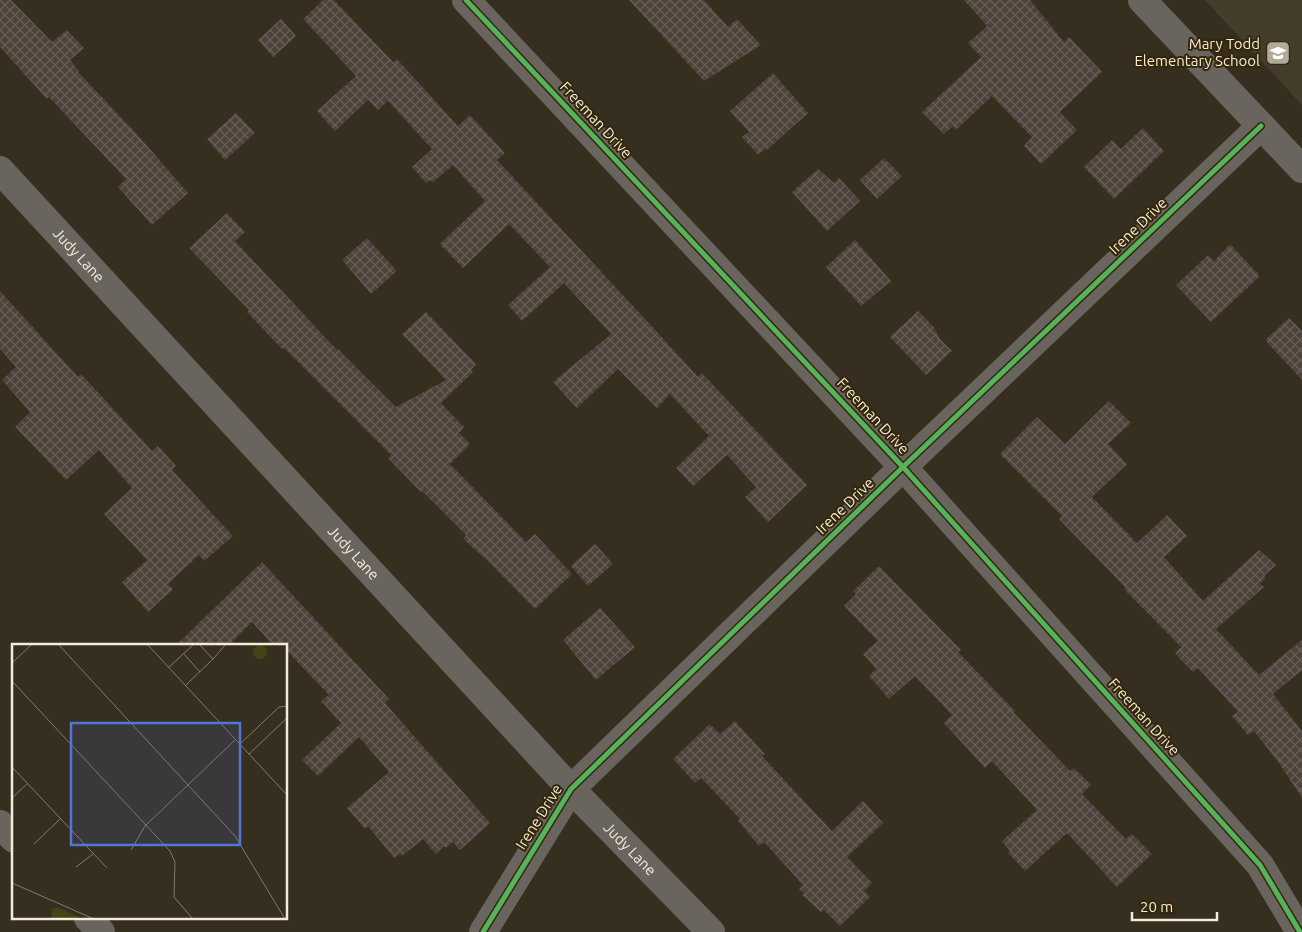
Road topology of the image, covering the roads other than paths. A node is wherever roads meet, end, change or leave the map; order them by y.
1 (466, 0) edge
2 (1142, 0) edge
3 (1261, 126) junction
4 (1300, 163) edge
5 (0, 170) edge
6 (903, 467) junction
7 (571, 789) junction
8 (0, 824) edge
9 (12, 837) edge
10 (90, 920) edge
11 (101, 932) edge
12 (482, 932) edge
13 (711, 932) edge
14 (1300, 932) edge

1 - 6 street, Freeman Drive
2 - 3 street
3 - 4 street
3 - 6 street, Irene Drive
5 - 7 street, Judy Lane
6 - 7 street, Irene Drive
6 - 14 street, Freeman Drive
7 - 12 street, Irene Drive
7 - 13 street, Judy Lane
8 - 9 street
10 - 11 street

